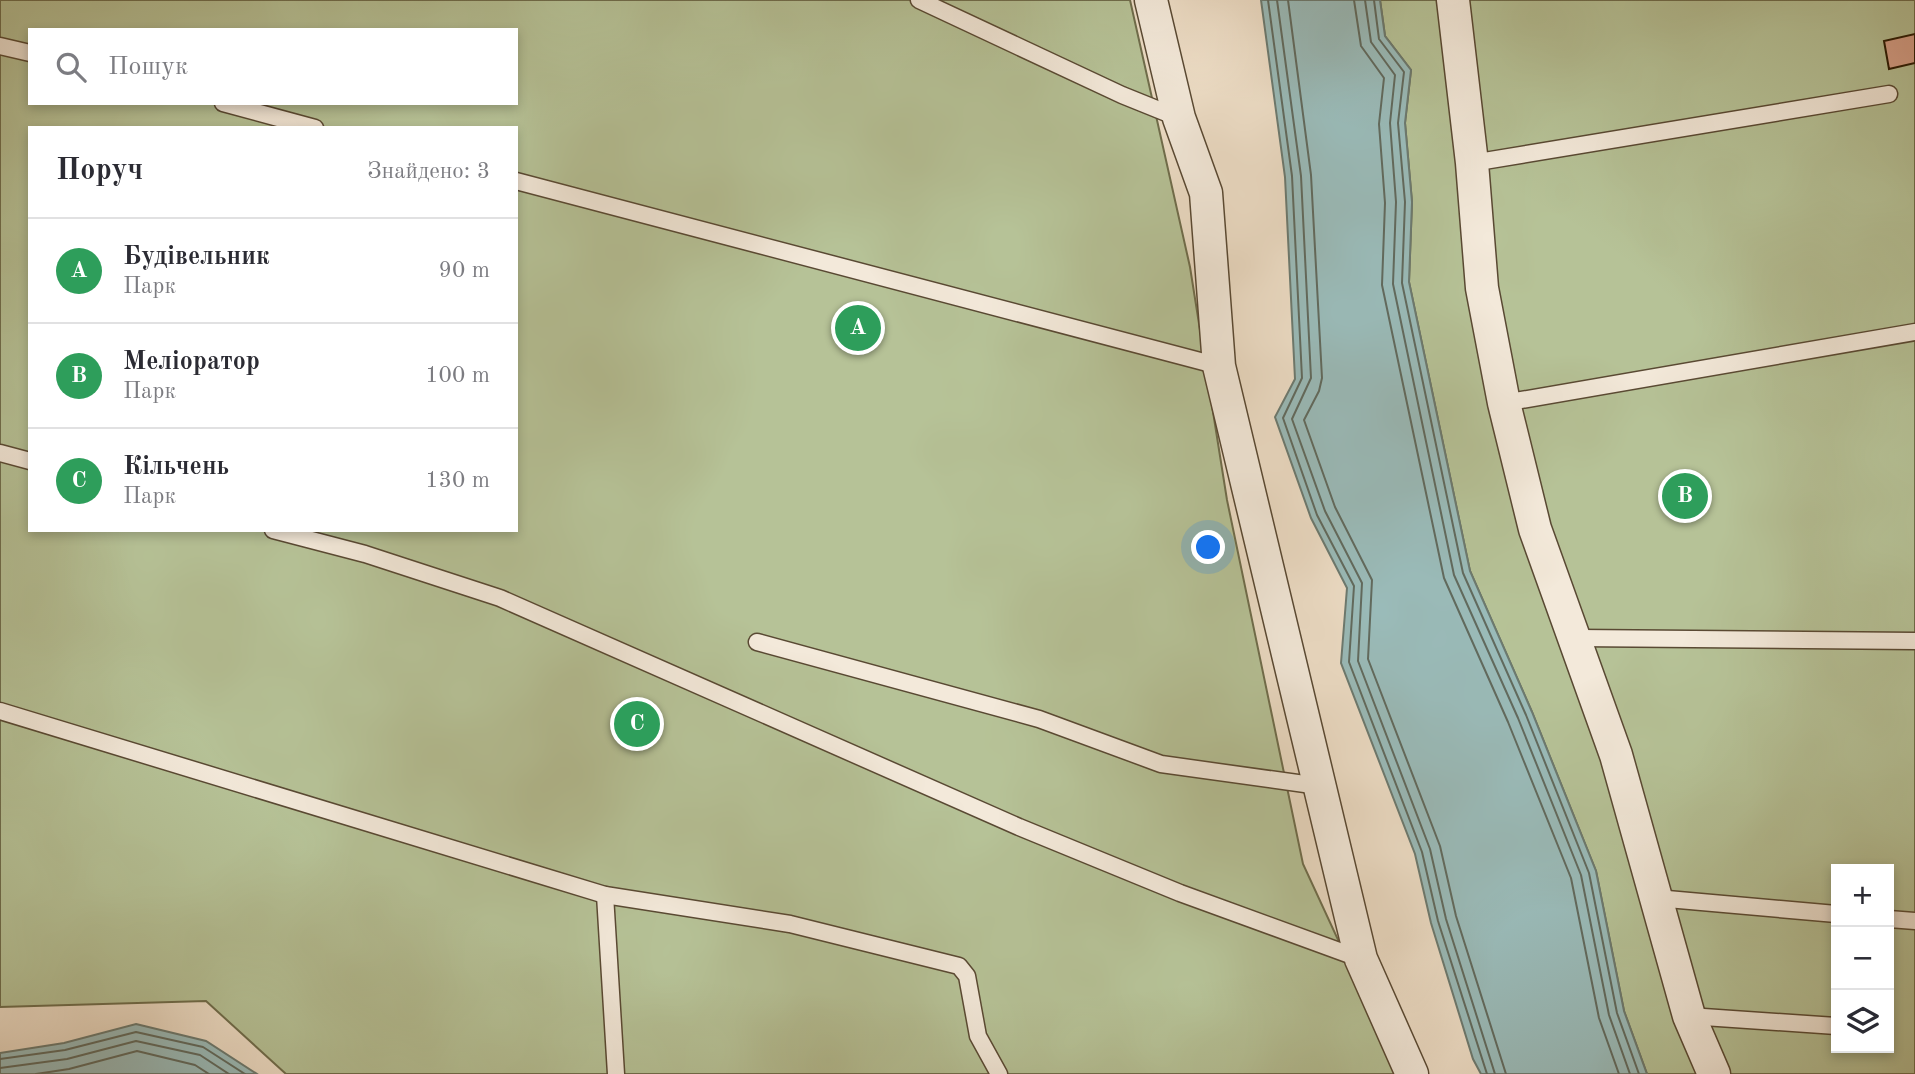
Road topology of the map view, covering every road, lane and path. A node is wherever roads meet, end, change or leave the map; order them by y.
1 (919, 0) edge
2 (1151, 0) edge
3 (1453, 0) edge
4 (0, 46) edge
5 (28, 53) edge
6 (1889, 94) dead end
7 (230, 105) edge
8 (1179, 118) junction
9 (308, 126) edge
10 (1472, 163) junction
11 (518, 182) edge
12 (1915, 332) edge
13 (1219, 366) junction
14 (1504, 403) junction
15 (0, 453) edge
16 (28, 460) edge
17 (281, 532) edge
18 (1577, 638) junction
19 (1915, 641) edge
20 (757, 642) dead end
21 (0, 711) edge
22 (1319, 786) junction
23 (605, 895) junction
24 (1656, 898) junction
25 (1831, 914) edge
26 (1894, 919) edge
27 (1915, 921) edge
28 (1361, 959) junction
29 (1689, 1016) junction
30 (1831, 1026) edge
31 (616, 1074) edge
32 (999, 1074) edge
33 (1412, 1074) edge
34 (1714, 1074) edge

1 - 8 lane
2 - 8 street
3 - 10 street
4 - 5 lane
6 - 10 lane
7 - 9 lane
8 - 13 street
10 - 14 street
11 - 13 lane
12 - 14 lane
13 - 22 street
14 - 18 street
15 - 16 lane
17 - 28 lane
18 - 19 lane
18 - 24 street
20 - 22 lane
21 - 23 lane
22 - 28 street
23 - 31 lane
23 - 32 lane
24 - 25 lane
24 - 29 street
26 - 27 lane
28 - 33 street
29 - 30 lane
29 - 34 street

